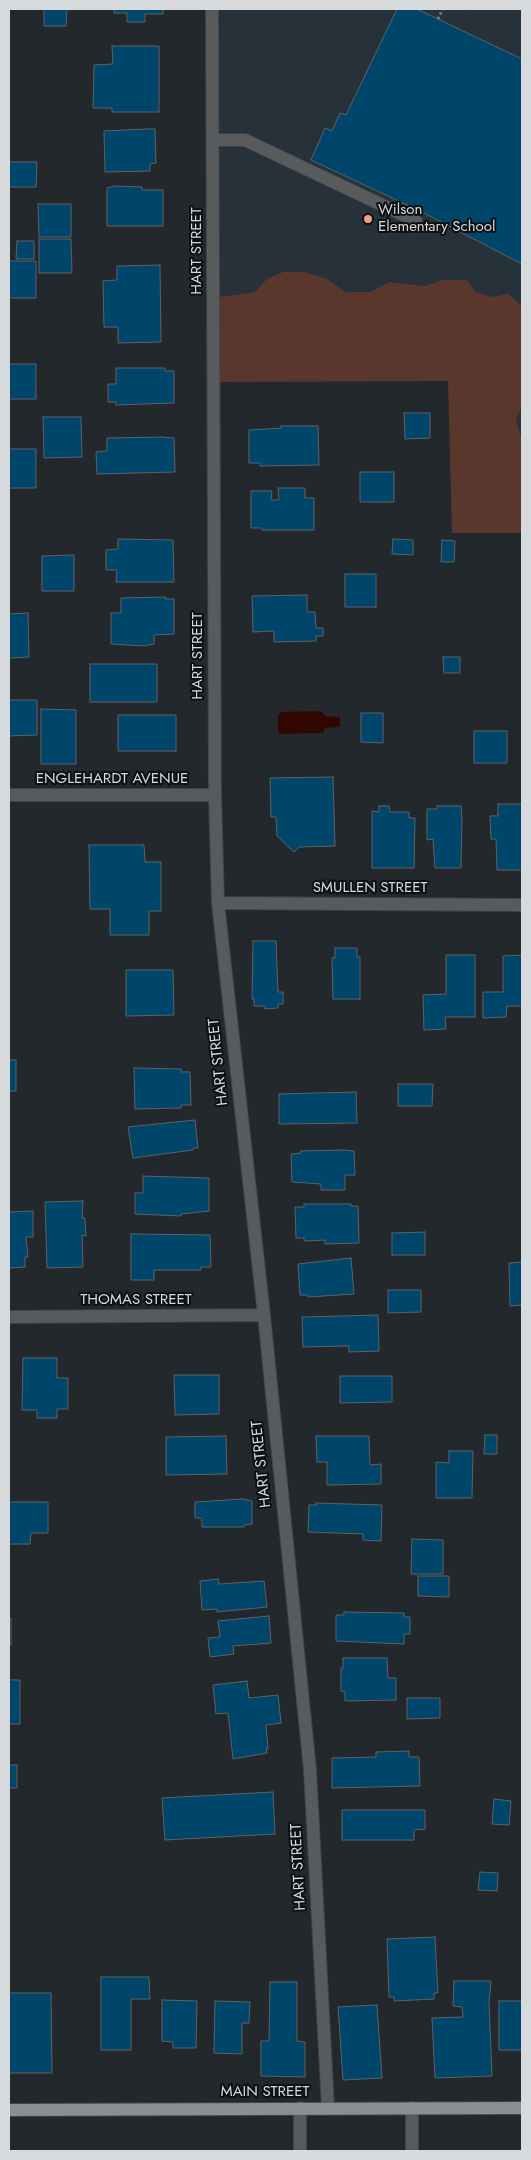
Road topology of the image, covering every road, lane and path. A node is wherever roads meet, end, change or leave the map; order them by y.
1 (212, 9) edge
2 (443, 9) edge
3 (438, 19) dead end
4 (213, 140) junction
5 (416, 221) dead end
6 (9, 795) edge
7 (215, 795) junction
8 (218, 903) junction
9 (522, 905) edge
10 (264, 1315) junction
11 (9, 1317) edge
12 (300, 2108) junction
13 (328, 2108) junction
14 (412, 2108) junction
15 (522, 2108) edge
16 (9, 2110) edge
17 (300, 2151) edge
18 (412, 2151) edge

1 - 4 street, HART STREET
2 - 3 path
4 - 5 street
4 - 7 street, HART STREET
6 - 7 street, ENGLEHARDT AVENUE
7 - 8 street, HART STREET
8 - 9 street, SMULLEN STREET
8 - 10 street, HART STREET
10 - 11 street, THOMAS STREET
10 - 13 street, HART STREET
12 - 13 main road, MAIN STREET
12 - 16 main road, MAIN STREET
12 - 17 street
13 - 14 main road, MAIN STREET
14 - 15 main road, MAIN STREET
14 - 18 street

